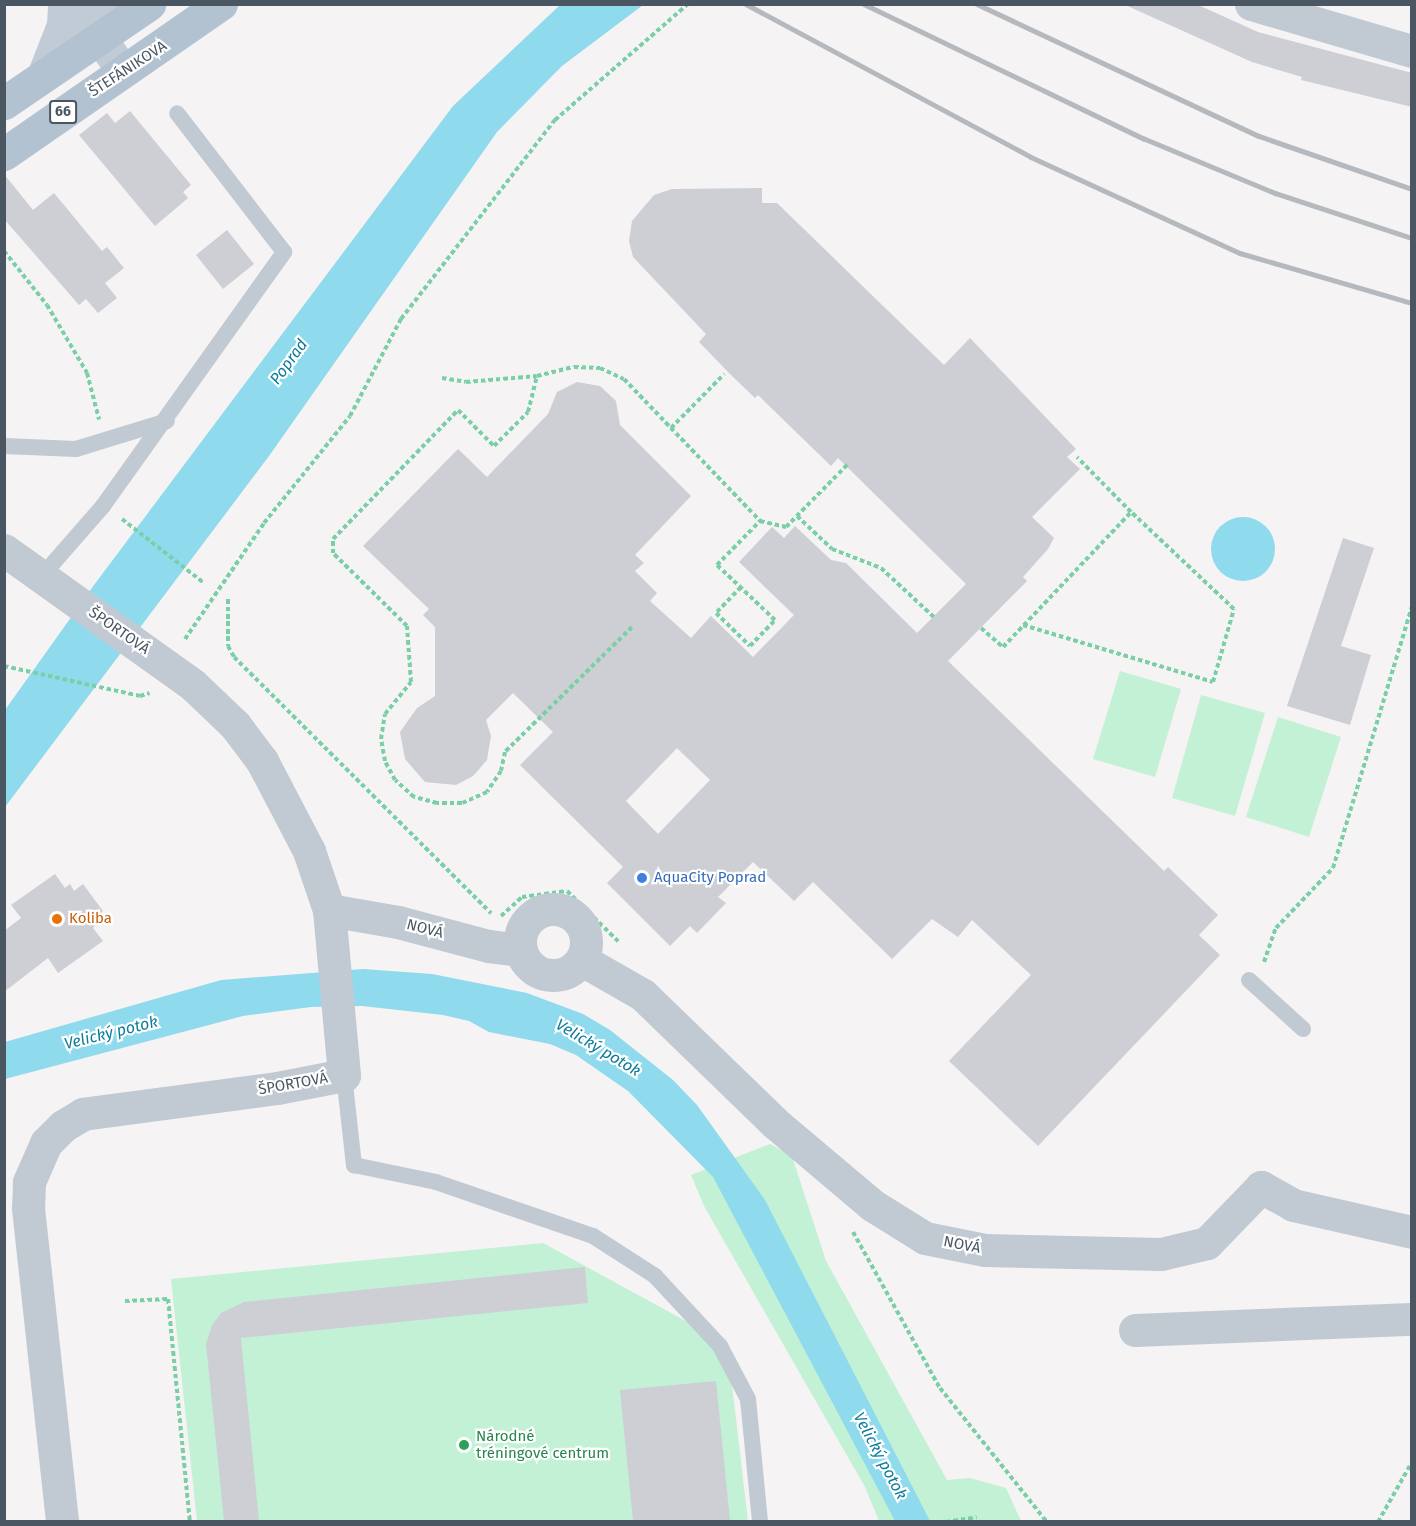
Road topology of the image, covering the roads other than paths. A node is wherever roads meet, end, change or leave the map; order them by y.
1 (64, 4) edge
2 (77, 4) edge
3 (105, 4) edge
4 (221, 4) edge
5 (1251, 4) edge
6 (146, 6) edge
7 (98, 36) junction
8 (1412, 51) edge
9 (122, 70) junction
10 (43, 76) junction
11 (4, 103) edge
12 (177, 113) dead end
13 (4, 154) edge
14 (167, 421) junction
15 (4, 446) edge
16 (4, 550) edge
17 (47, 581) junction
18 (329, 910) junction
19 (521, 950) junction
20 (582, 960) junction
21 (1249, 980) dead end
22 (1303, 1029) dead end
23 (344, 1075) junction
24 (1412, 1232) edge
25 (1412, 1319) edge
26 (1135, 1330) dead end
27 (62, 1521) edge
28 (760, 1521) edge

1 - 10 street
2 - 7 street
3 - 6 street
4 - 9 main road, ŠTEFÁNIKOVA
5 - 8 street
6 - 7 main road
7 - 9 street
7 - 10 main road
9 - 13 main road, ŠTEFÁNIKOVA / 66
10 - 11 main road
12 - 14 lane
14 - 15 lane
14 - 17 lane
16 - 17 street, ŠPORTOVÁ
17 - 18 street, ŠPORTOVÁ
18 - 19 street, NOVÁ
18 - 23 street, ŠPORTOVÁ
19 - 20 street
19 - 20 street
20 - 24 street, NOVÁ
21 - 22 lane
23 - 27 street, ŠPORTOVÁ
23 - 28 lane
25 - 26 street

